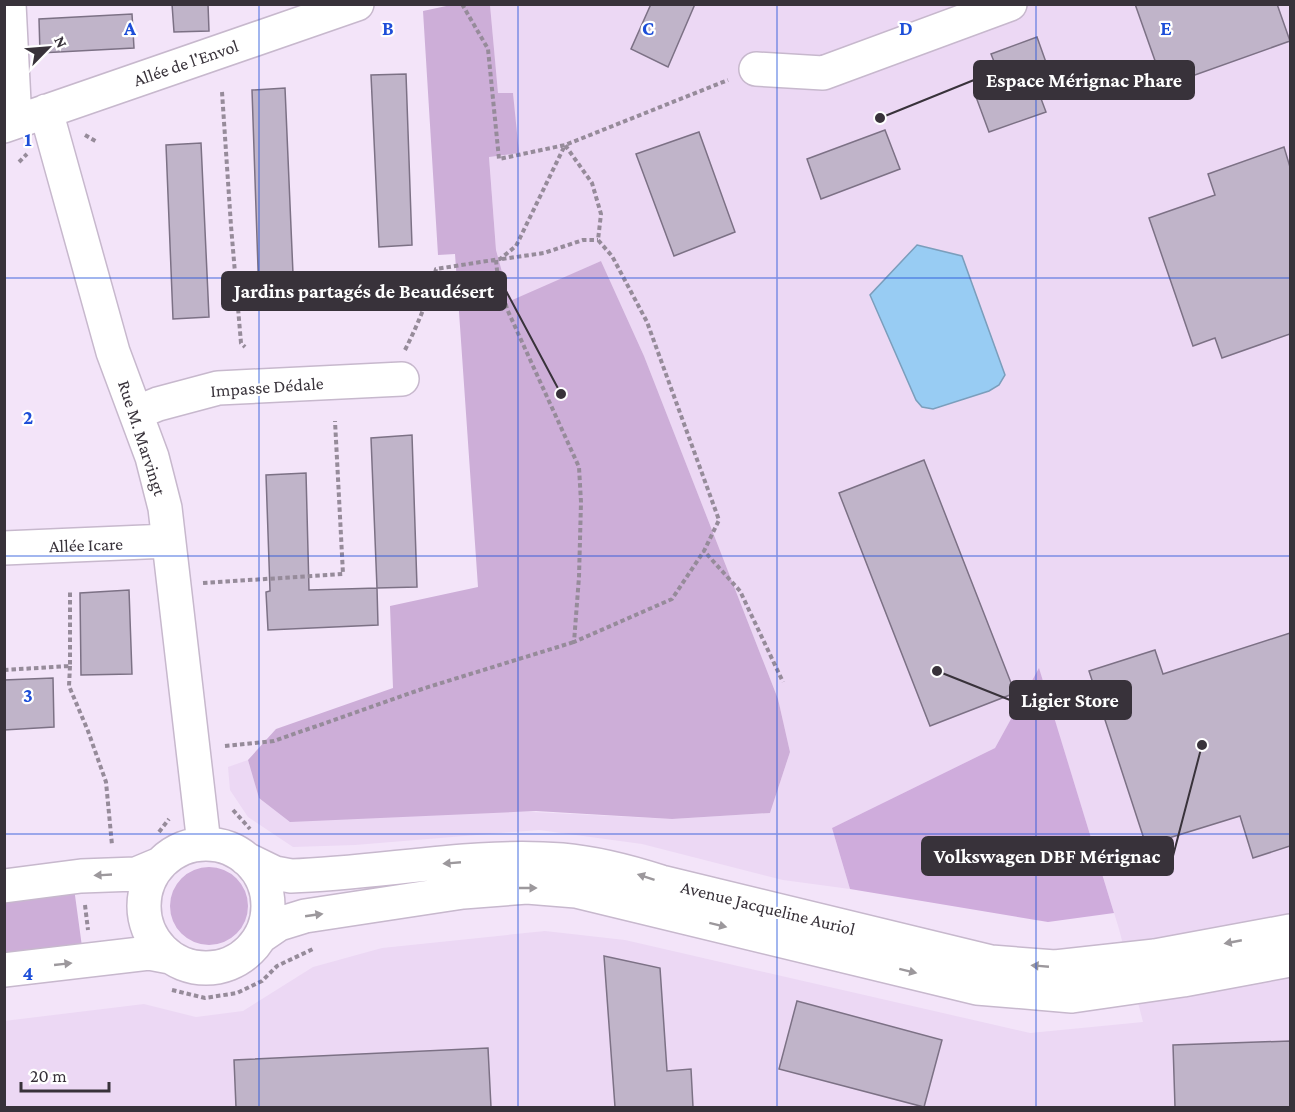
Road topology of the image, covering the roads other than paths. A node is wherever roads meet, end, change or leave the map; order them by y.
1 (9, 4) edge
2 (357, 4) edge
3 (1010, 4) edge
4 (756, 69) road end
5 (46, 111) junction
6 (10, 124) edge
7 (402, 379) road end
8 (136, 413) junction
9 (168, 541) junction
10 (4, 548) edge
11 (204, 844) junction
12 (246, 859) junction
13 (160, 864) junction
14 (4, 886) edge
15 (1290, 931) edge
16 (260, 937) junction
17 (170, 957) junction
18 (1290, 960) edge
19 (4, 970) edge

1 - 6 street, Allée de l'Envol
2 - 5 street, Allée de l'Envol
3 - 4 street
5 - 6 street, Allée de l'Envol
5 - 8 street, Rue M. Marvingt
7 - 8 street, Impasse Dédale
8 - 9 street, Rue M. Marvingt
9 - 10 street, Allée Icare
9 - 11 street, Rue M. Marvingt
11 - 12 street
11 - 13 street
15 -> 12 street, Avenue Jacqueline Auriol
12 - 16 street
13 -> 14 street
13 - 17 street
16 - 17 street
16 -> 18 street, Avenue Jacqueline Auriol
19 -> 17 street

